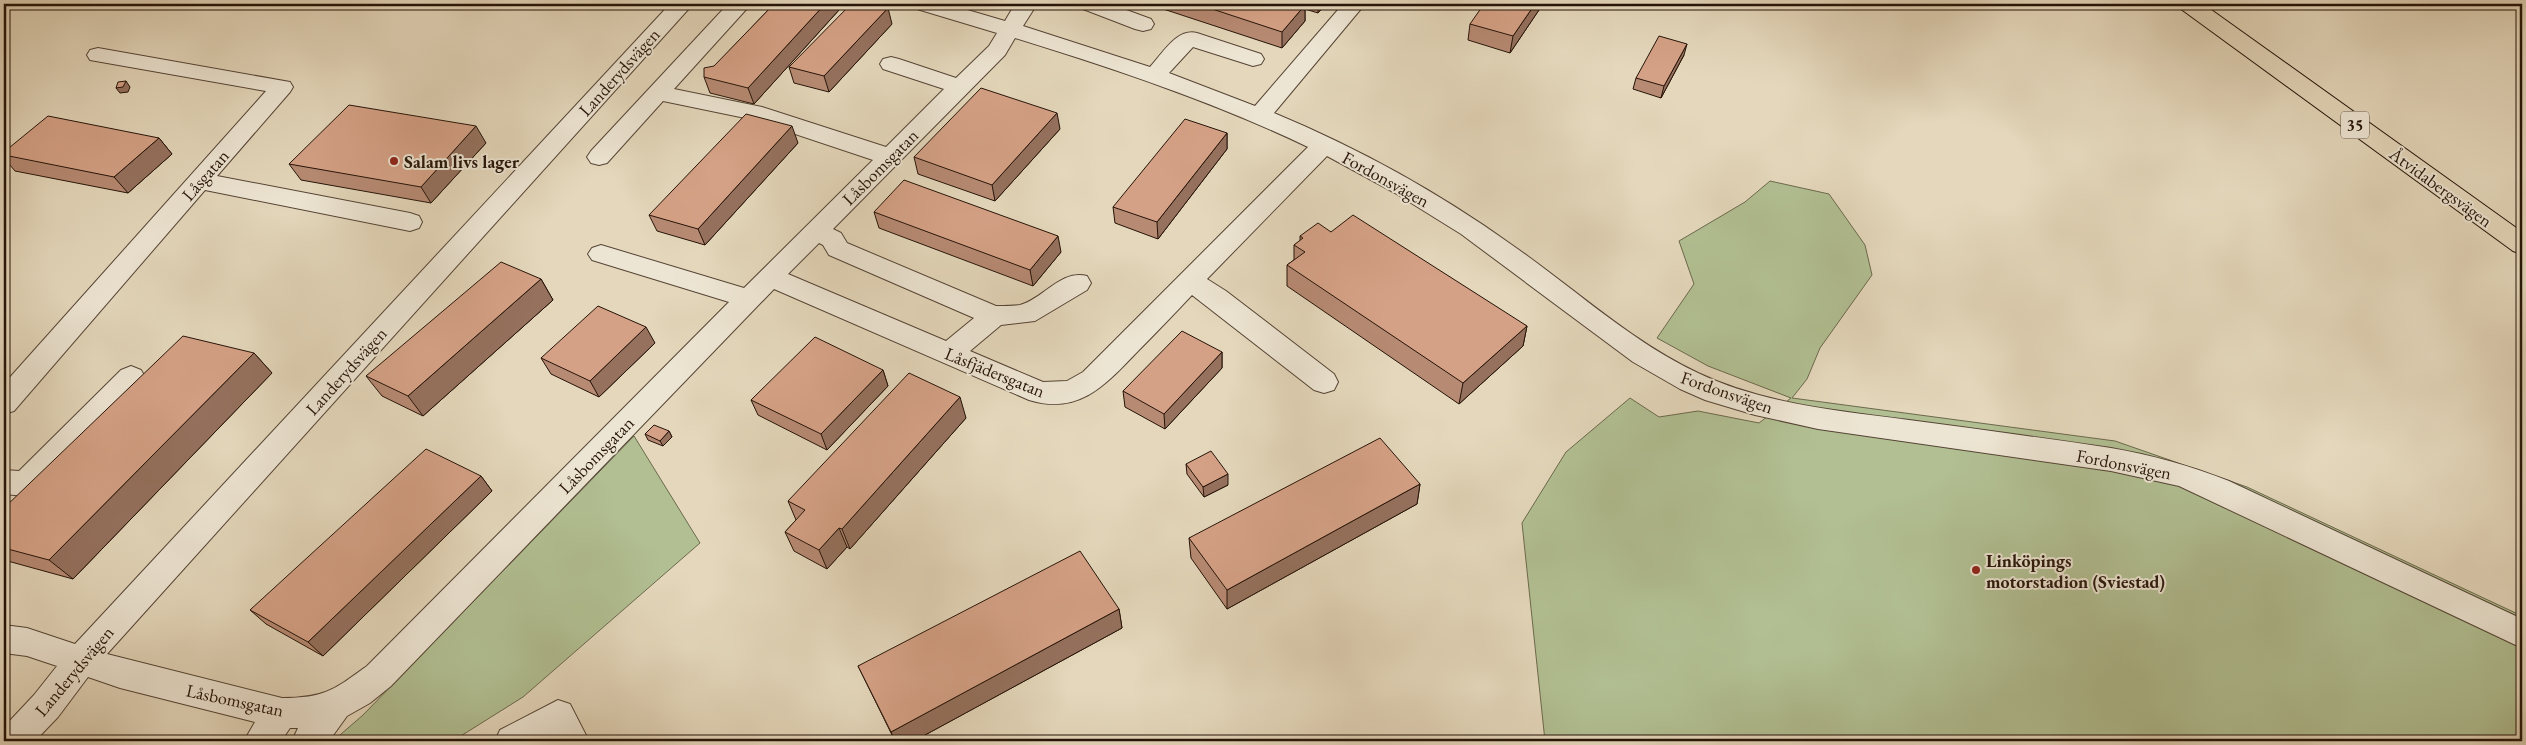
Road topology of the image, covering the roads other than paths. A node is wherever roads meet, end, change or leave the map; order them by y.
1 (682, 4) edge
2 (740, 4) edge
3 (925, 4) edge
4 (1026, 4) edge
5 (1091, 4) edge
6 (1354, 4) edge
7 (2190, 4) edge
8 (2208, 4) edge
9 (1143, 24) dead end
10 (1010, 29) junction
11 (98, 55) dead end
12 (1253, 59) dead end
13 (891, 64) dead end
14 (1155, 75) junction
15 (960, 88) junction
16 (657, 93) junction
17 (1260, 115) junction
18 (1324, 145) junction
19 (599, 156) dead end
20 (890, 157) junction
21 (199, 181) junction
22 (410, 222) dead end
23 (2522, 230) edge
24 (816, 231) junction
25 (2522, 245) edge
26 (601, 254) dead end
27 (770, 278) junction
28 (1190, 281) junction
29 (1078, 283) dead end
30 (749, 299) junction
31 (994, 316) junction
32 (949, 354) junction
33 (131, 377) dead end
34 (1324, 382) dead end
35 (4, 403) edge
36 (14, 483) edge
37 (4, 512) edge
38 (2522, 634) edge
39 (4, 638) edge
40 (81, 660) junction
41 (335, 705) junction
42 (282, 712) junction
43 (13, 741) edge
44 (261, 741) edge
45 (309, 741) edge
46 (512, 741) edge
47 (572, 741) edge

1 - 40 street, Landerydsvägen
2 - 16 street
3 - 10 street, Fordonsvägen
4 - 10 street, Låsbomsgatan
5 - 9 street
6 - 17 street
7 - 25 main road, Åtvidabergsvägen / 35
8 - 23 main road, Åtvidabergsvägen / 35
10 - 14 street, Fordonsvägen
10 - 15 street, Låsbomsgatan
11 - 21 street, Låsgatan
12 - 14 street
13 - 15 street
14 - 17 street, Fordonsvägen
15 - 20 street, Låsbomsgatan
16 - 19 street
16 - 20 street
17 - 18 street, Fordonsvägen
18 - 28 street, Låsfjädersgatan
18 - 38 street, Fordonsvägen
20 - 24 street, Låsbomsgatan
21 - 22 street
21 - 35 street, Låsgatan
24 - 27 street, Låsbomsgatan
24 - 31 street
26 - 30 street
27 - 30 street, Låsbomsgatan
27 - 32 street, Låsfjädersgatan
28 - 32 street, Låsfjädersgatan
28 - 34 street
29 - 31 street
30 - 41 street, Låsbomsgatan
31 - 32 street
33 - 36 street
36 - 37 street
39 - 40 street
40 - 42 street, Låsbomsgatan
40 - 43 street, Landerydsvägen
41 - 42 street, Låsbomsgatan
41 - 45 street
42 - 44 street
46 - 47 street

